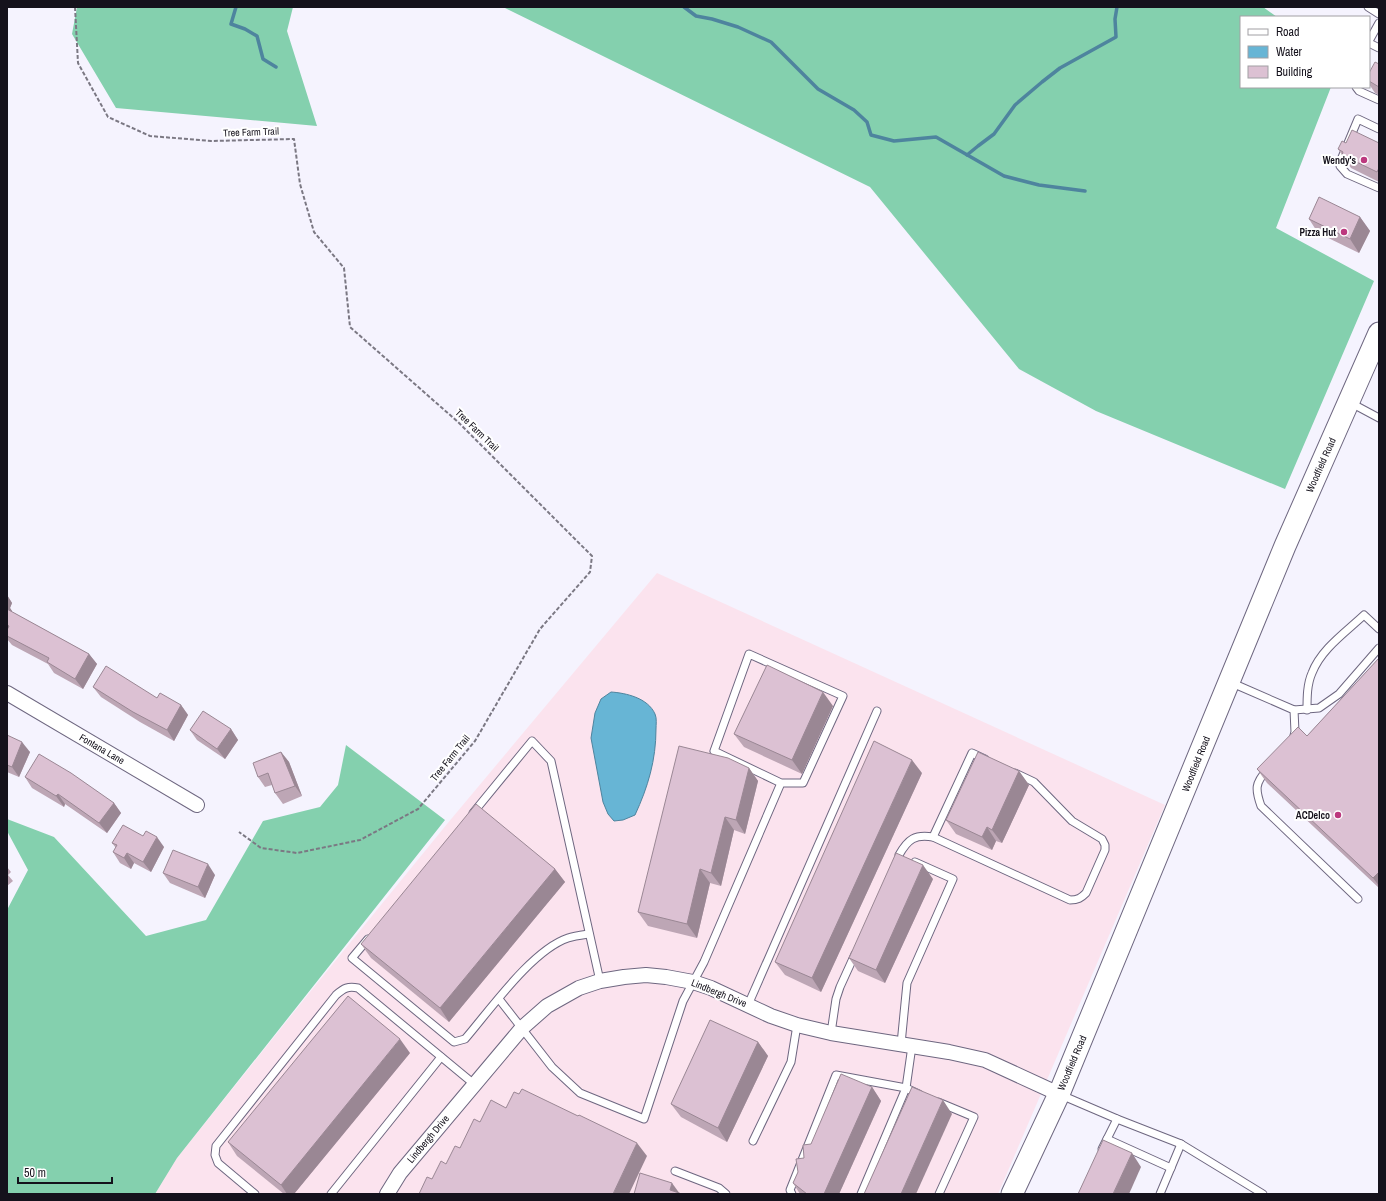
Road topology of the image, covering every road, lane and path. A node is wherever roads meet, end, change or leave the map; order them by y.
1 (74, 7) edge
2 (1368, 7) edge
3 (1379, 14) edge
4 (1379, 23) edge
5 (1370, 40) edge
6 (1370, 43) edge
7 (1379, 48) edge
8 (1357, 88) edge
9 (1379, 100) edge
10 (1379, 129) edge
11 (1379, 188) edge
12 (1379, 333) edge
13 (1348, 402) junction
14 (1379, 418) edge
15 (1379, 629) edge
16 (1379, 648) edge
17 (1230, 682) junction
18 (7, 693) edge
19 (1294, 710) junction
20 (1307, 710) junction
21 (877, 711) dead end
22 (1288, 746) edge
23 (993, 762) edge
24 (1274, 763) edge
25 (1007, 769) edge
26 (782, 783) junction
27 (197, 805) dead end
28 (467, 820) edge
29 (238, 832) dead end
30 (933, 837) junction
31 (1358, 899) dead end
32 (372, 934) edge
33 (589, 934) junction
34 (858, 945) edge
35 (600, 981) junction
36 (693, 982) junction
37 (499, 999) junction
38 (748, 1005) junction
39 (797, 1025) junction
40 (522, 1028) junction
41 (831, 1033) junction
42 (906, 1045) junction
43 (440, 1057) junction
44 (474, 1084) junction
45 (906, 1088) junction
46 (1059, 1094) junction
47 (1117, 1119) junction
48 (1107, 1139) junction
49 (753, 1141) dead end
50 (1181, 1144) junction
51 (1100, 1152) edge
52 (1171, 1168) junction
53 (675, 1172) dead end
54 (255, 1194) edge
55 (331, 1194) edge
56 (387, 1194) edge
57 (726, 1194) edge
58 (792, 1194) edge
59 (861, 1194) edge
60 (939, 1194) edge
61 (1012, 1194) edge
62 (1160, 1194) edge
63 (1263, 1194) edge

1 - 29 path, Tree Farm Trail
2 - 3 lane
4 - 5 lane
6 - 7 lane
8 - 9 lane
10 - 11 lane
12 - 13 main road, Woodfield Road
13 - 14 lane
13 - 17 main road, Woodfield Road
15 - 20 lane
16 - 20 lane
17 - 19 lane
17 - 46 main road, Woodfield Road
18 - 27 street, Fontana Lane
19 - 20 lane
19 - 22 lane
21 - 38 lane
23 - 30 lane
24 - 31 lane
25 - 30 lane
26 - 26 lane
26 - 36 lane
28 - 33 lane
30 - 42 lane
32 - 37 lane
33 - 35 lane
33 - 37 lane
34 - 41 lane
35 - 36 street, Lindbergh Drive
35 - 40 street, Lindbergh Drive
36 - 38 street, Lindbergh Drive
36 - 40 lane
37 - 40 lane
38 - 39 street, Lindbergh Drive
39 - 41 street, Lindbergh Drive
39 - 49 lane
40 - 44 street, Lindbergh Drive
41 - 42 street, Lindbergh Drive
42 - 45 lane
42 - 46 street, Lindbergh Drive
43 - 44 lane
43 - 54 lane
43 - 55 lane
44 - 56 street, Lindbergh Drive
45 - 58 lane
45 - 59 lane
45 - 60 lane
46 - 47 lane
46 - 61 main road, Woodfield Road
47 - 48 lane
47 - 50 lane
48 - 51 lane
48 - 52 lane
50 - 52 lane
50 - 63 lane
52 - 62 lane
53 - 57 lane

